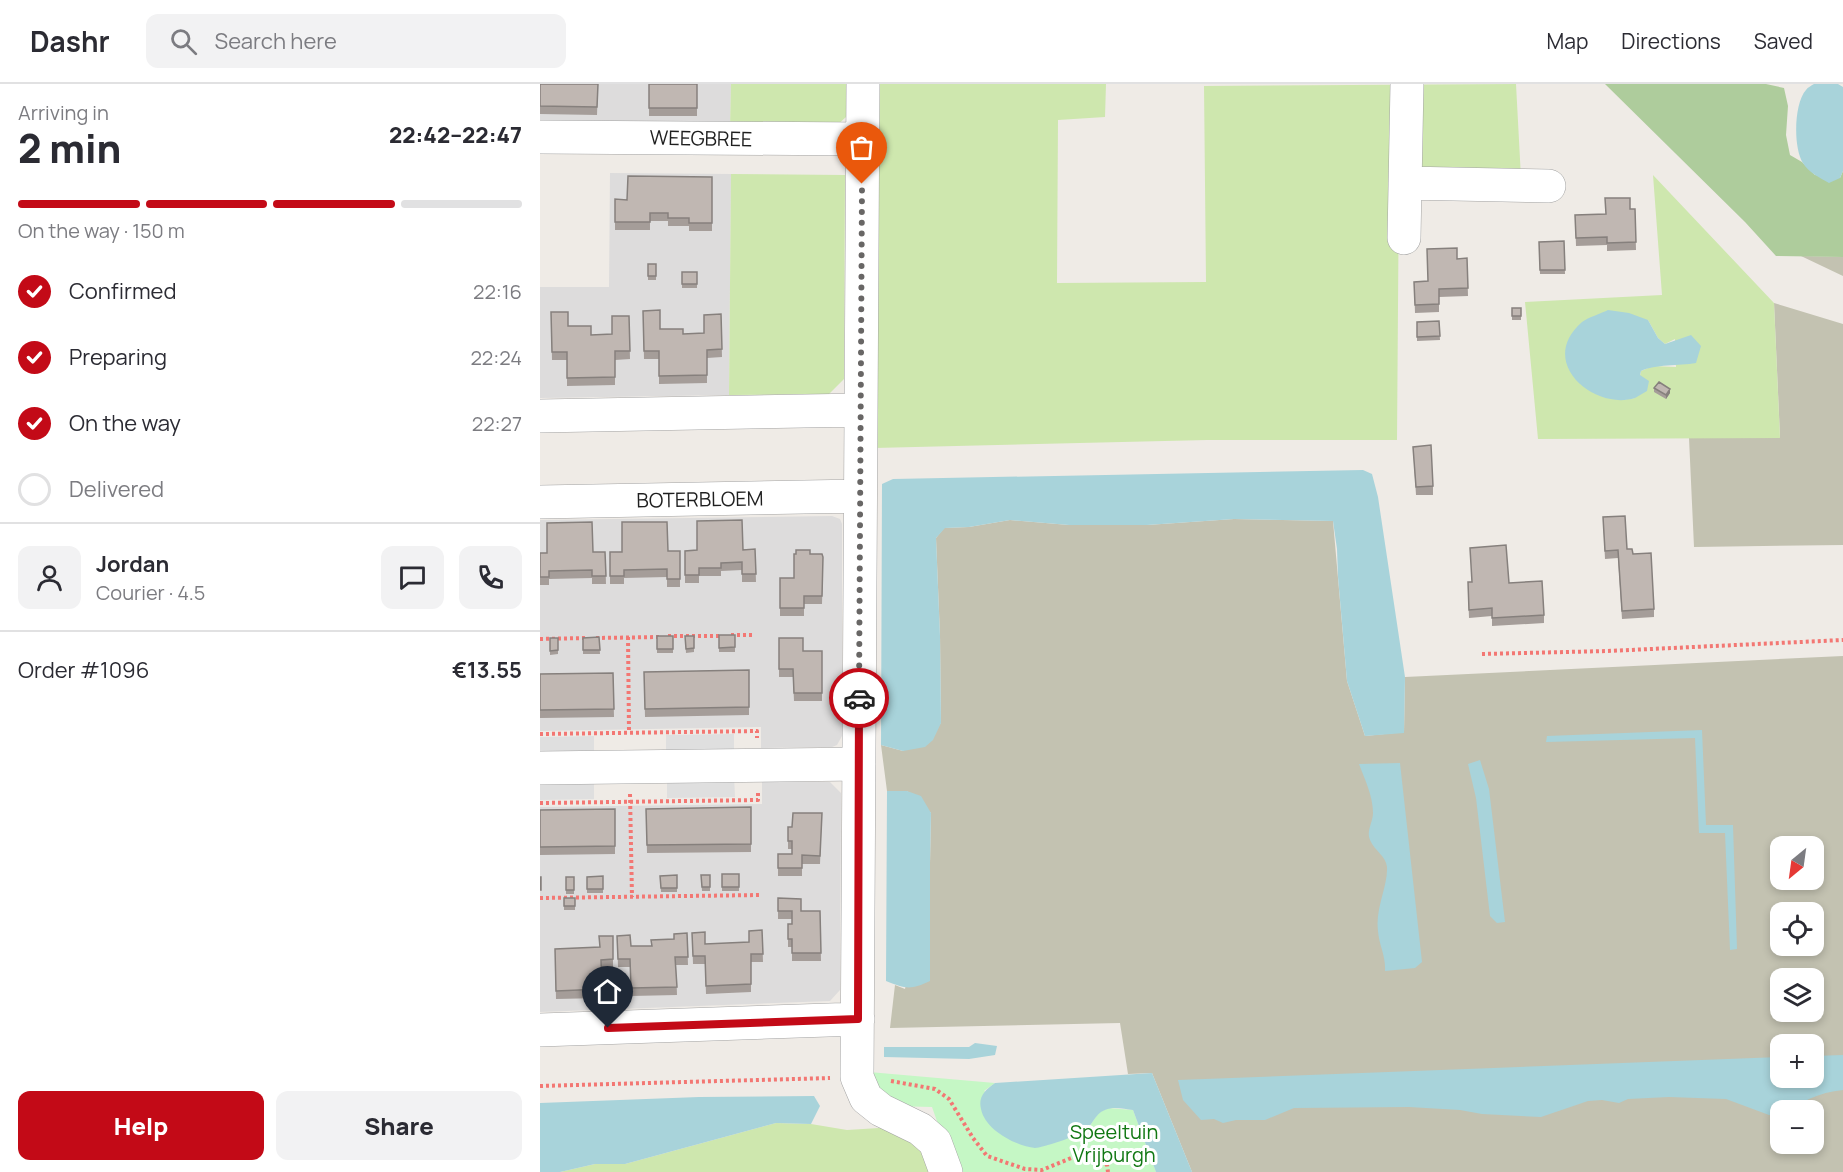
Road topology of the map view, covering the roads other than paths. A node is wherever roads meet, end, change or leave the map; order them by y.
1 (863, 84) edge
2 (1407, 84) edge
3 (540, 136) edge
4 (863, 139) junction
5 (1405, 183) junction
6 (1549, 186) dead end
7 (1404, 238) dead end
8 (861, 410) junction
9 (540, 416) edge
10 (860, 496) junction
11 (540, 502) edge
12 (859, 764) junction
13 (540, 768) edge
14 (858, 1019) junction
15 (540, 1030) edge
16 (946, 1172) edge

1 - 4 street
2 - 5 street
3 - 4 street, WEEGBREE
4 - 8 street
5 - 6 street
5 - 7 street
8 - 9 street
8 - 10 street
10 - 11 street, BOTERBLOEM
10 - 12 street
12 - 13 street
12 - 14 street
14 - 15 street
14 - 16 street

